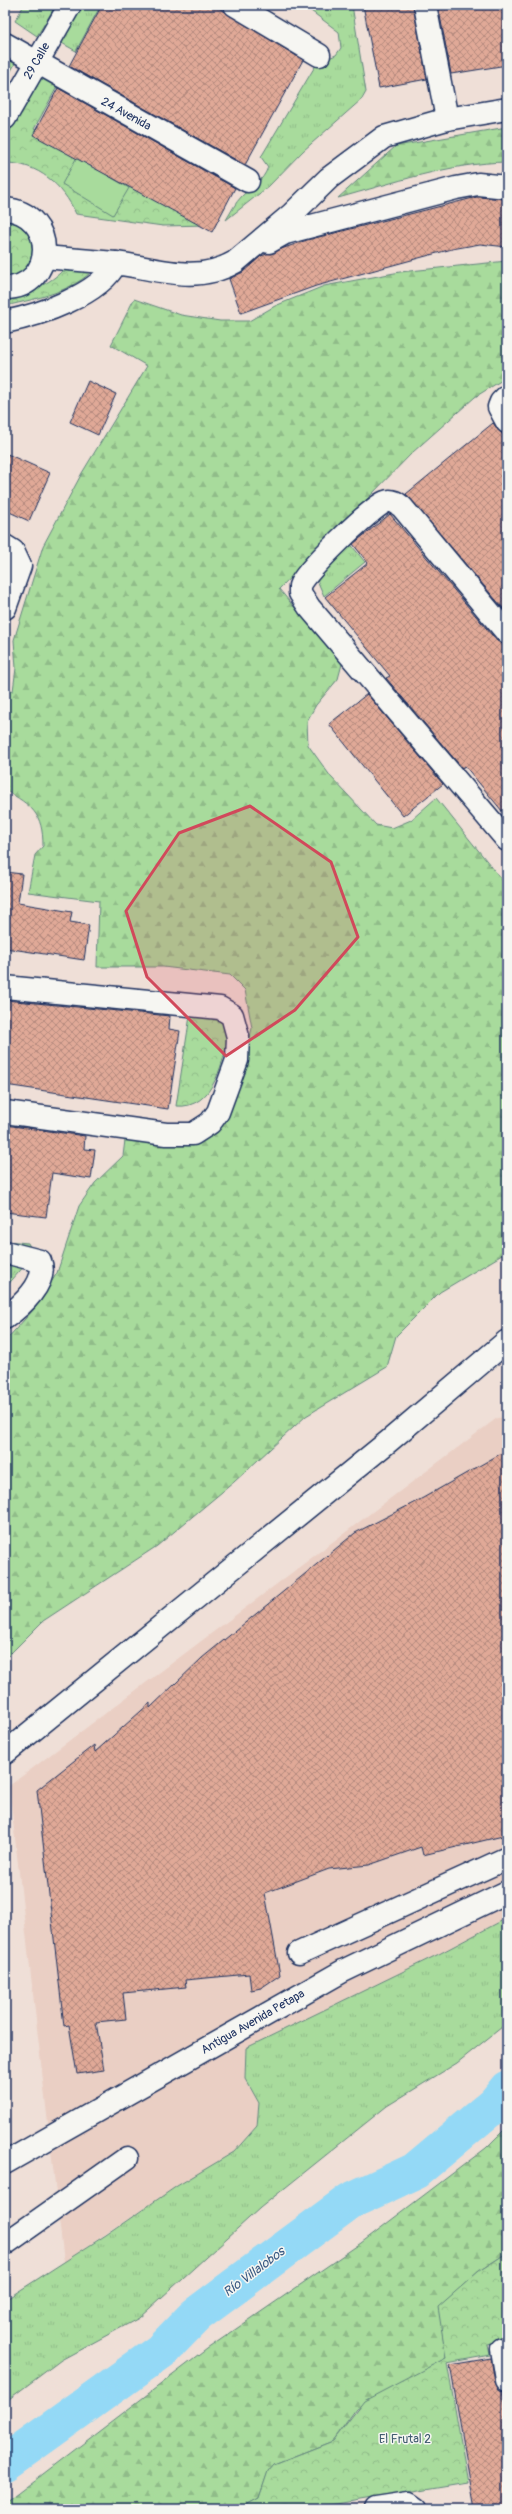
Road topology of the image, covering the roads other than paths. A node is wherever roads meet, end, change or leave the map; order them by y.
1 (70, 5) edge
2 (235, 5) edge
3 (425, 5) edge
4 (5, 44) edge
5 (319, 55) dead end
6 (36, 62) junction
7 (507, 108) edge
8 (5, 118) edge
9 (447, 119) junction
10 (248, 181) dead end
11 (507, 187) edge
12 (5, 209) edge
13 (44, 257) junction
14 (235, 262) junction
15 (116, 264) junction
16 (5, 288) edge
17 (5, 322) edge
18 (507, 396) edge
19 (507, 422) edge
20 (5, 546) edge
21 (5, 608) edge
22 (507, 633) edge
23 (507, 840) edge
24 (5, 987) edge
25 (5, 1112) edge
26 (5, 1252) edge
27 (5, 1318) edge
28 (507, 1341) edge
29 (5, 1753) edge
30 (507, 1858) edge
31 (507, 1892) edge
32 (299, 1953) dead end
33 (127, 2158) dead end
34 (5, 2163) edge
35 (5, 2244) edge
36 (502, 2348) dead end
37 (506, 2373) edge
38 (415, 2507) edge
39 (376, 2509) edge

1 - 6 street, 29 Calle
2 - 5 street
3 - 9 street
4 - 6 street, 24 Avenida
6 - 8 street, 29 Calle
6 - 10 street, 24 Avenida
7 - 9 street
9 - 14 street
11 - 14 street
12 - 13 street
13 - 15 street
13 - 16 street
14 - 15 street
15 - 17 street
18 - 19 street
20 - 21 street
22 - 23 street
24 - 25 street
26 - 27 street
28 - 29 street
30 - 32 street
31 - 34 street, Antigua Avenida Petapa
33 - 35 street
36 - 37 street
38 - 39 street

